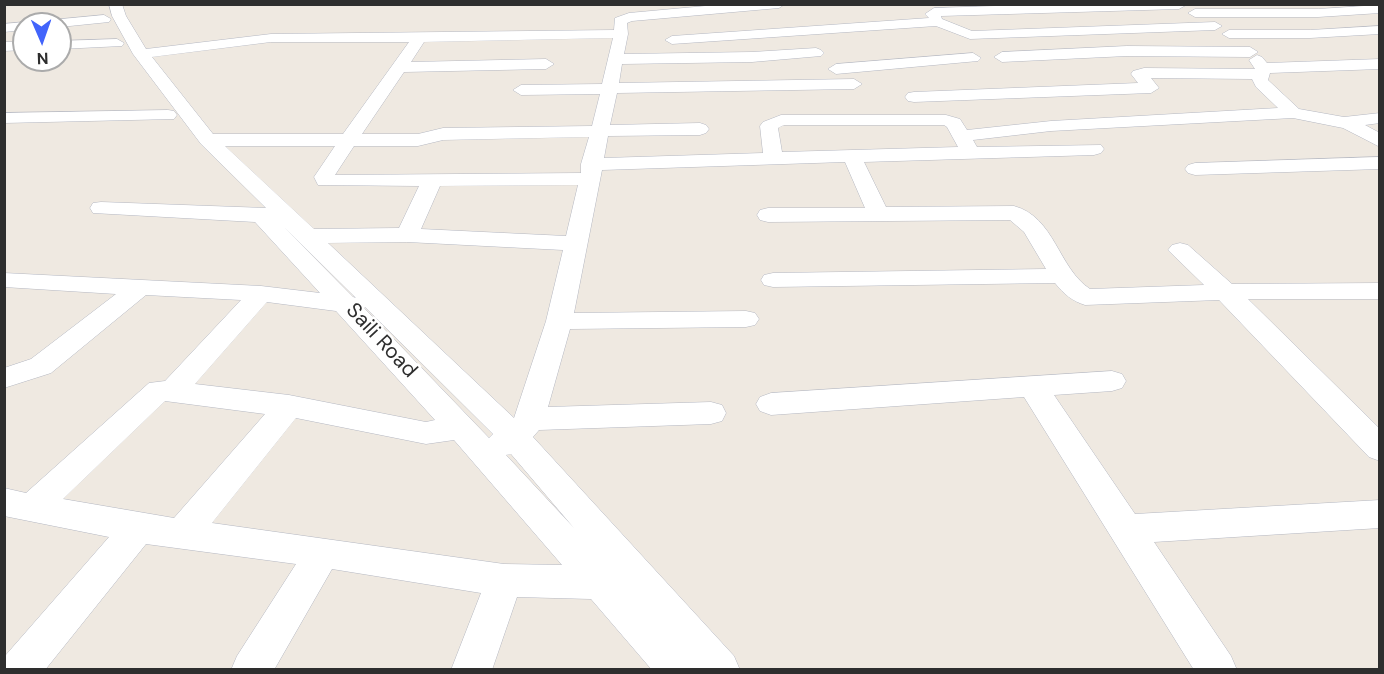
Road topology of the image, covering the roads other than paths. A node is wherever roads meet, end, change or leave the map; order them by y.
1 (779, 4) edge
2 (736, 6) edge
3 (1184, 8) edge
4 (106, 9) edge
5 (1380, 9) edge
6 (72, 18) edge
7 (938, 21) junction
8 (1222, 30) junction
9 (797, 32) junction
10 (621, 34) junction
11 (420, 38) junction
12 (672, 40) dead end
13 (1379, 40) edge
14 (117, 43) junction
15 (72, 45) edge
16 (1249, 51) junction
17 (816, 53) junction
18 (141, 54) junction
19 (752, 57) junction
20 (1002, 57) dead end
21 (973, 58) dead end
22 (615, 59) junction
23 (546, 64) dead end
24 (1380, 64) edge
25 (399, 67) junction
26 (836, 69) junction
27 (1263, 71) junction
28 (854, 84) junction
29 (766, 87) junction
30 (609, 88) junction
31 (521, 90) dead end
32 (1011, 94) junction
33 (914, 97) dead end
34 (868, 99) dead end
35 (4, 104) edge
36 (163, 109) junction
37 (1293, 113) junction
38 (4, 118) edge
39 (1380, 118) edge
40 (1347, 123) junction
41 (1051, 126) junction
42 (700, 129) dead end
43 (599, 133) junction
44 (962, 136) junction
45 (208, 140) junction
46 (422, 140) junction
47 (347, 141) junction
48 (1380, 141) edge
49 (1094, 149) dead end
50 (970, 154) junction
51 (852, 156) junction
52 (773, 159) junction
53 (1380, 163) edge
54 (1195, 169) dead end
55 (590, 172) junction
56 (408, 181) junction
57 (432, 181) junction
58 (101, 208) dead end
59 (878, 213) junction
60 (768, 215) dead end
61 (262, 216) junction
62 (406, 235) junction
63 (310, 237) junction
64 (577, 244) junction
65 (1180, 250) dead end
66 (1063, 276) junction
67 (4, 280) edge
68 (773, 280) dead end
69 (139, 288) junction
70 (1380, 291) edge
71 (1226, 292) junction
72 (261, 294) junction
73 (362, 303) junction
74 (746, 319) dead end
75 (559, 321) junction
76 (4, 378) edge
77 (1112, 381) dead end
78 (1033, 387) junction
79 (171, 392) junction
80 (771, 404) dead end
81 (289, 406) junction
82 (711, 413) dead end
83 (522, 427) junction
84 (461, 428) junction
85 (1380, 449) edge
86 (487, 456) junction
87 (18, 506) edge
88 (1380, 514) edge
89 (138, 528) junction
90 (1127, 529) junction
91 (182, 534) junction
92 (324, 552) junction
93 (620, 579) junction
94 (504, 580) junction
95 (19, 669) edge
96 (250, 669) edge
97 (471, 669) edge
98 (679, 669) edge
99 (720, 669) edge
100 (1217, 669) edge

1 - 2 street
2 - 10 street
3 - 5 street
3 - 7 street
3 - 8 street
4 - 6 street
4 - 14 street, Saili Road
4 - 18 street
7 - 8 street
7 - 9 street
8 - 13 street
8 - 16 street
9 - 12 street
9 - 17 street
10 - 11 street
10 - 22 street
11 - 18 street
11 - 25 street
13 - 16 street
14 - 15 street
14 - 36 street, Saili Road
16 - 20 street
16 - 27 street
17 - 19 street
17 - 26 street
18 - 45 street
19 - 22 street
19 - 29 street
21 - 26 street
22 - 30 street
23 - 25 street
24 - 27 street
25 - 47 street
26 - 28 street
27 - 32 street
27 - 37 street
28 - 29 street
28 - 34 street
29 - 30 street
30 - 31 street
30 - 43 street
32 - 33 street
32 - 41 street
35 - 36 street
36 - 38 street
36 - 61 street, Saili Road
37 - 40 street
37 - 41 street
39 - 40 street
40 - 48 street
41 - 44 street
42 - 43 street
43 - 46 street
43 - 55 street
44 - 50 street
44 - 52 street
45 - 47 street
45 - 63 street
46 - 47 street
46 - 56 street
47 - 56 street
49 - 50 street
50 - 51 street
51 - 52 street
51 - 59 street
52 - 55 street
53 - 54 street
55 - 57 street
55 - 64 street
56 - 57 street
57 - 62 street
58 - 61 street
59 - 60 street
59 - 66 street
61 - 73 street, Saili Road
62 - 63 street
62 - 64 street
63 - 73 street
64 - 75 street
65 - 71 street
66 - 68 street
66 - 71 street
67 - 69 street
69 - 72 street
69 - 76 street
70 - 71 street
71 - 85 street
72 - 73 street
72 - 79 street
73 - 83 street
73 - 84 street, Saili Road
74 - 75 street
75 - 83 street
77 - 78 street
78 - 80 street
78 - 90 street
79 - 81 street
79 - 87 street
81 - 84 street
81 - 91 street
82 - 83 street
83 - 86 street
83 - 93 street
84 - 86 street, Saili Road
86 - 93 street, Saili Road
87 - 89 street
88 - 90 street
89 - 91 street
89 - 95 street
90 - 100 street
91 - 92 street
92 - 94 street
92 - 96 street
93 - 94 street
93 - 98 street, Saili Road
93 - 99 street
94 - 97 street

